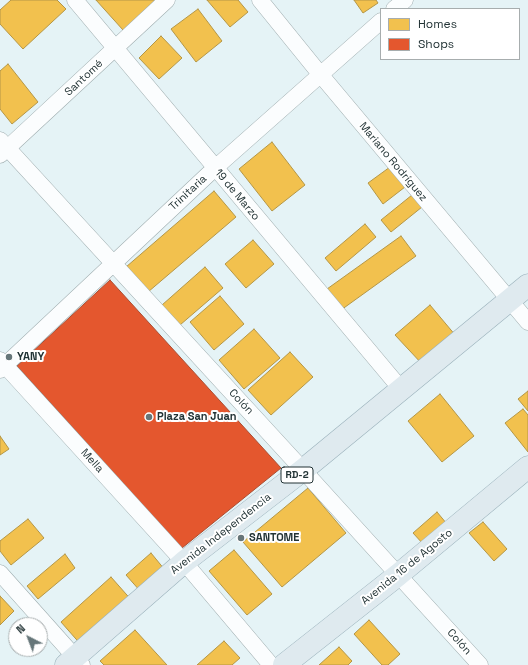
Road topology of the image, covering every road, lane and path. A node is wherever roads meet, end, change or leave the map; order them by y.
1 (75, 0) edge
2 (167, 0) edge
3 (260, 0) edge
4 (405, 0) edge
5 (395, 8) edge
6 (380, 22) edge
7 (116, 48) junction
8 (320, 74) junction
9 (3, 148) edge
10 (215, 168) junction
11 (113, 263) junction
12 (528, 285) edge
13 (509, 300) junction
14 (528, 322) edge
15 (2, 365) edge
16 (401, 389) junction
17 (528, 467) edge
18 (303, 470) junction
19 (184, 562) junction
20 (0, 573) edge
21 (398, 575) junction
22 (74, 662) edge
23 (271, 665) edge
24 (284, 665) edge
25 (480, 665) edge

1 - 7 street, 19 de Marzo
2 - 7 street, Santomé
3 - 8 street, Mariano Rodríguez
4 - 5 street
6 - 8 street, Trinitaria
7 - 9 street, Santomé
7 - 10 street, 19 de Marzo
8 - 10 street, Trinitaria
8 - 13 street, Mariano Rodríguez
9 - 11 street, Colón
10 - 11 street, Trinitaria
10 - 16 street, 19 de Marzo
11 - 15 street, Trinitaria
11 - 18 street, Colón
12 - 13 main road, Avenida Independencia / RD-2
13 - 14 street, Mariano Rodríguez
13 - 16 main road, Avenida Independencia / RD-2
15 - 19 street, Mella
16 - 18 main road, Avenida Independencia / RD-2
17 - 21 main road, Avenida 16 de Agosto
18 - 19 main road, Avenida Independencia / RD-2
18 - 21 street, Colón
19 - 22 main road, Avenida Independencia / RD-2
19 - 23 street, Mella
20 - 22 street
21 - 24 main road, Avenida 16 de Agosto
21 - 25 street, Colón

